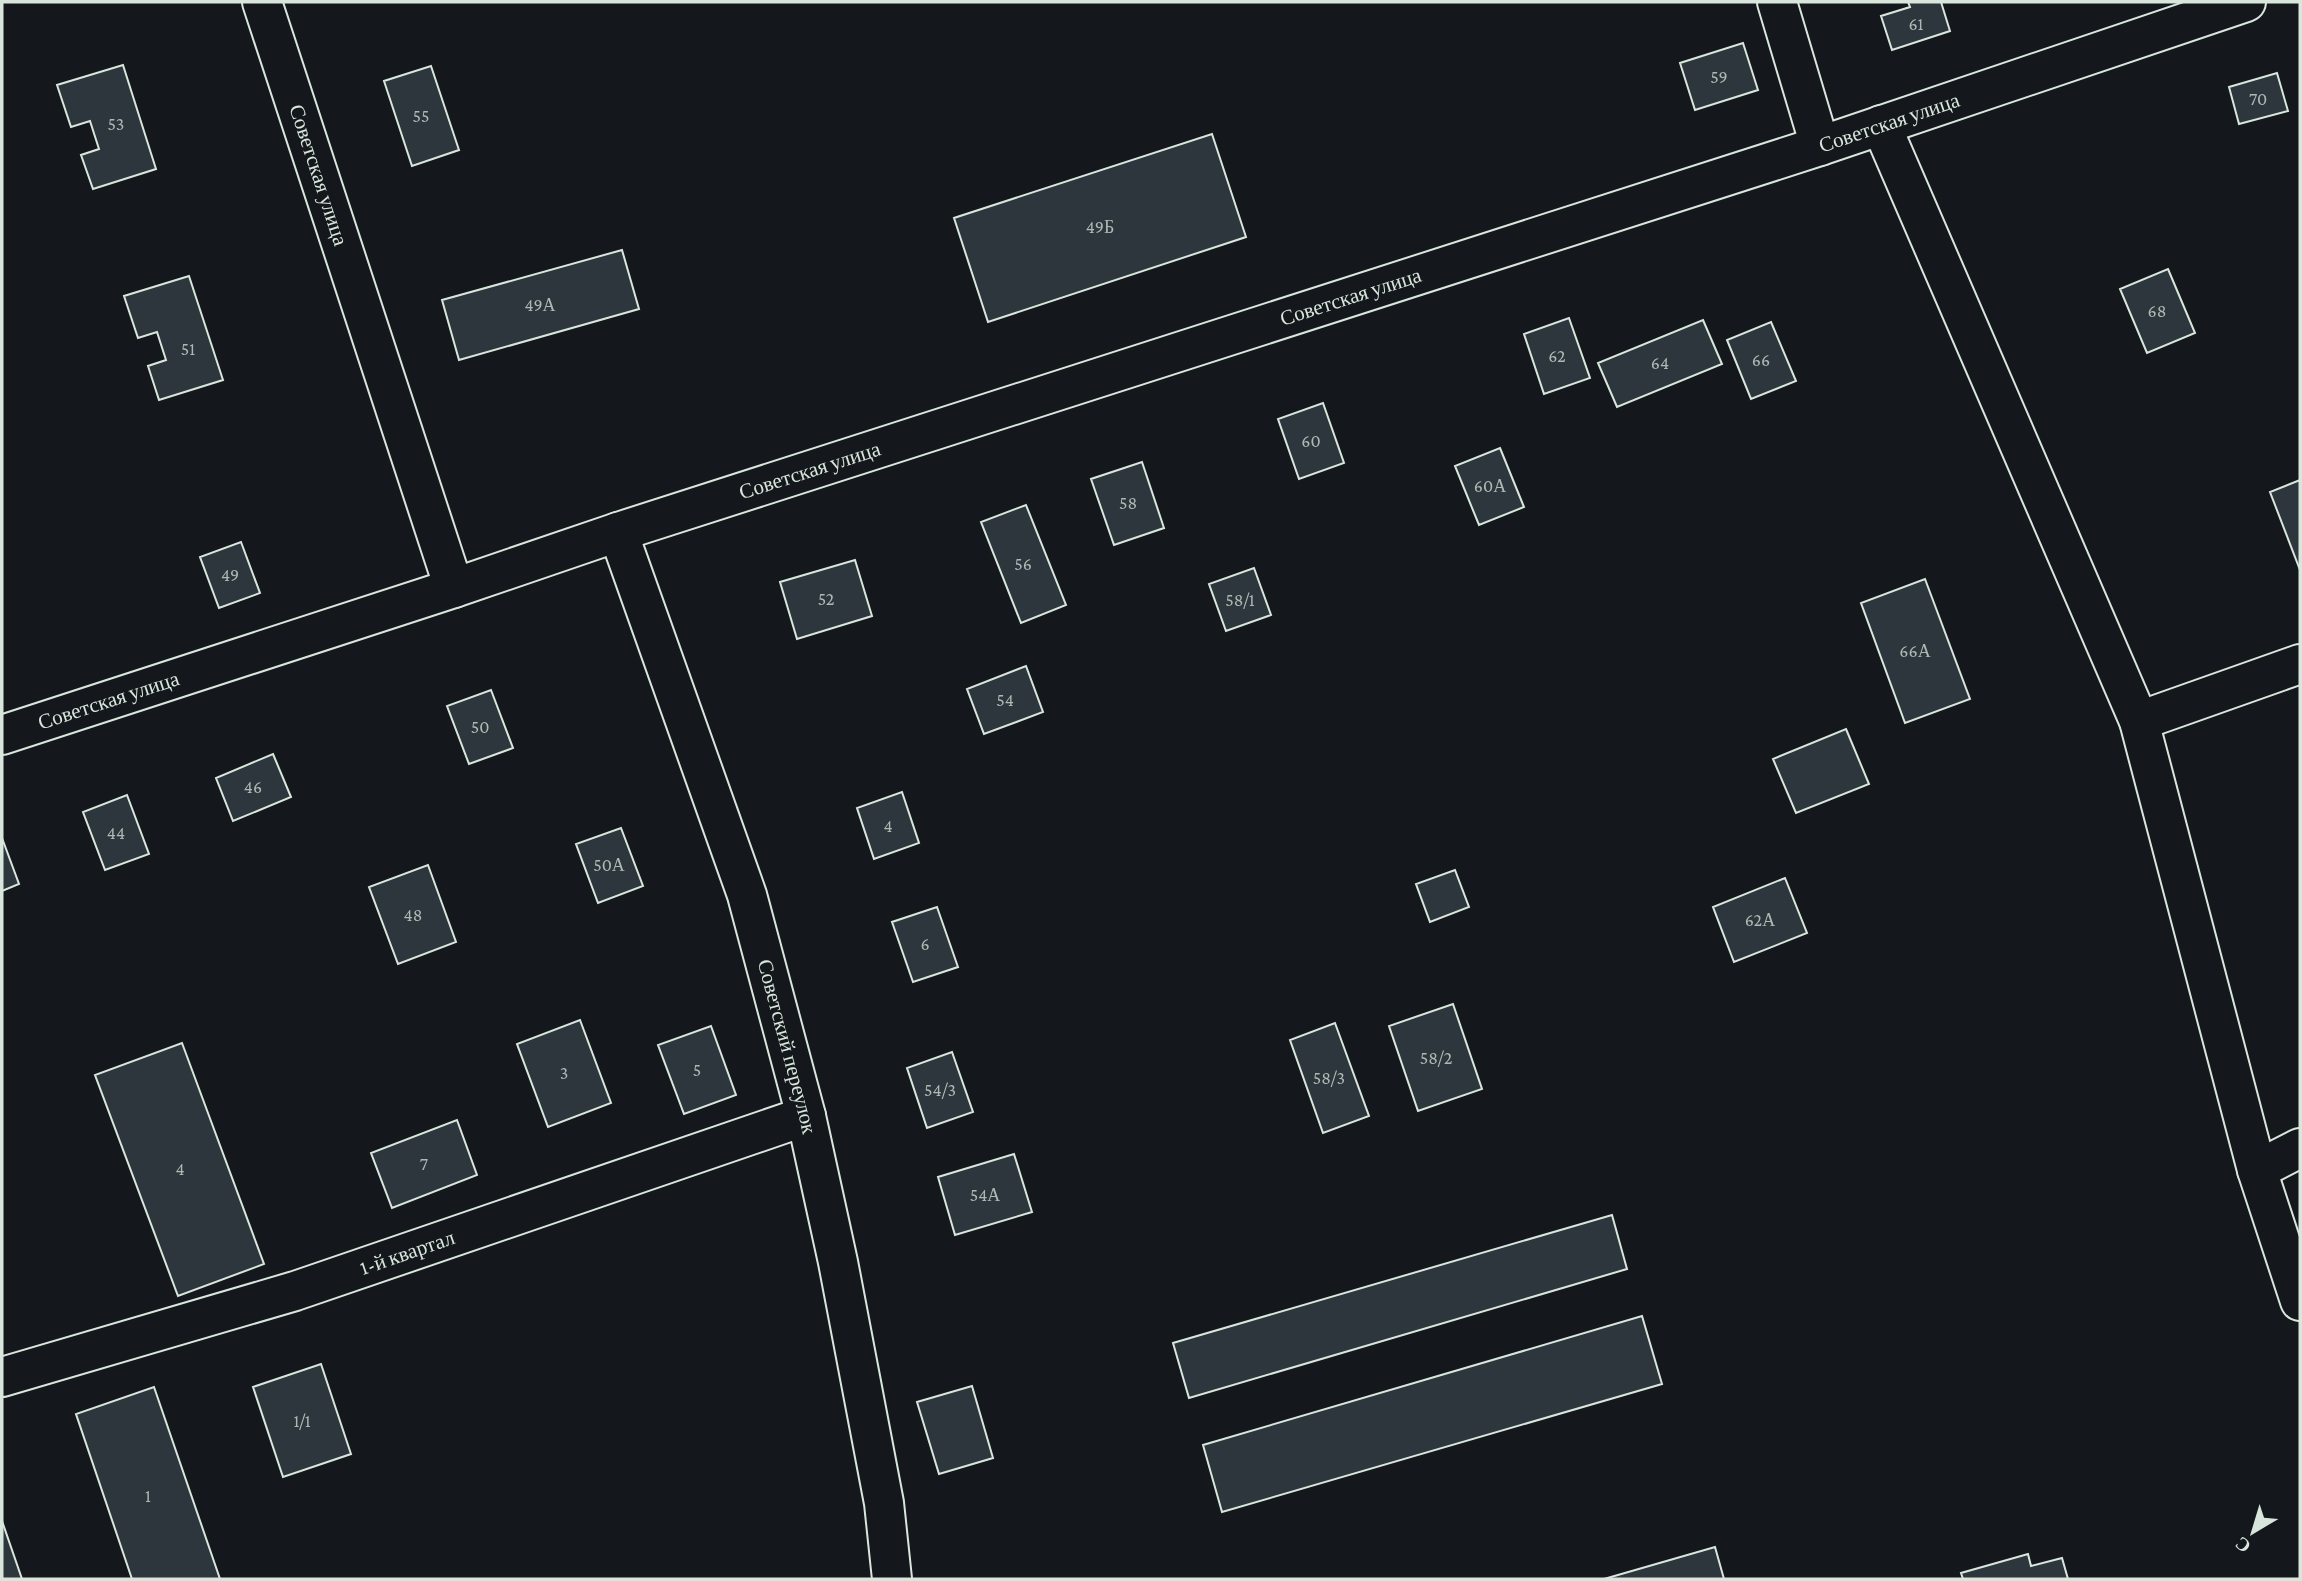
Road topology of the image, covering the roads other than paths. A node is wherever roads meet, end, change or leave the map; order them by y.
1 (261, 2) edge
2 (1777, 2) edge
3 (2246, 2) edge
4 (1881, 125) junction
5 (1819, 146) junction
6 (618, 532) junction
7 (454, 588) junction
8 (2300, 664) edge
9 (2139, 720) junction
10 (2, 735) edge
11 (806, 1116) junction
12 (2300, 1147) edge
13 (2257, 1170) junction
14 (2300, 1301) edge
15 (2, 1377) edge
16 (892, 1579) edge

1 - 7 street, Советская улица
2 - 5 street
3 - 4 street, Советская улица
4 - 5 street, Советская улица
4 - 9 street
5 - 6 street, Советская улица
6 - 7 street, Советская улица
6 - 11 street, Советский переулок
7 - 10 street, Советская улица
8 - 9 street
9 - 13 street
11 - 15 street, 1-й квартал
11 - 16 street, Советский переулок
12 - 13 street
13 - 14 street

